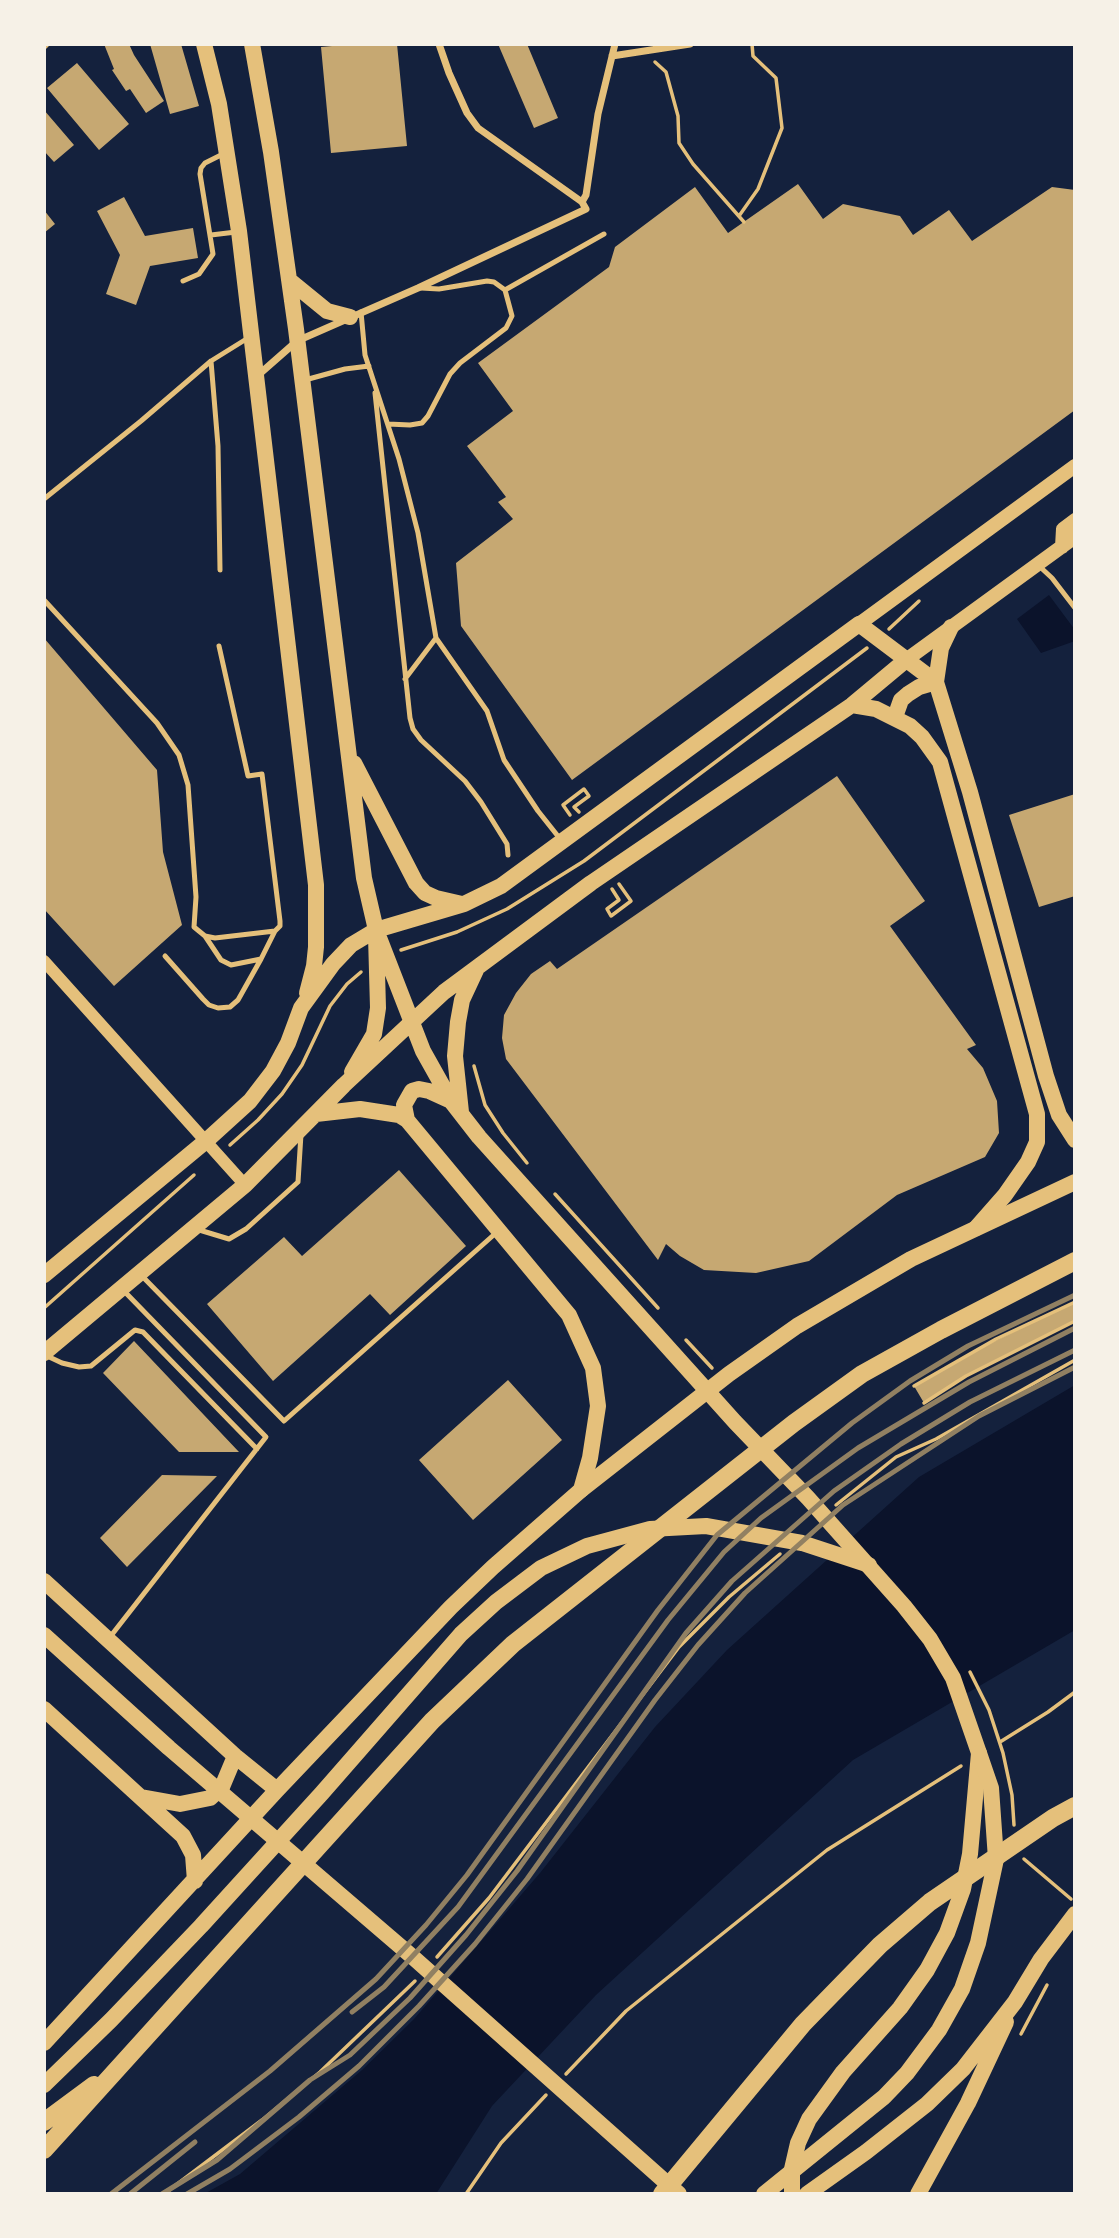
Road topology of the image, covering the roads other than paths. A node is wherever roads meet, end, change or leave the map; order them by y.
1 (204, 44) edge
2 (252, 44) edge
3 (439, 44) edge
4 (615, 44) edge
5 (690, 44) edge
6 (612, 56) junction
7 (226, 153) junction
8 (584, 206) junction
9 (239, 231) junction
10 (604, 234) dead end
11 (211, 235) junction
12 (289, 280) junction
13 (183, 281) dead end
14 (418, 288) junction
15 (505, 290) junction
16 (356, 315) junction
17 (250, 336) junction
18 (297, 341) junction
19 (211, 361) junction
20 (369, 366) junction
21 (255, 377) junction
22 (373, 379) junction
23 (302, 381) junction
24 (388, 424) junction
25 (1075, 466) edge
26 (44, 499) edge
27 (1075, 520) edge
28 (1075, 537) edge
29 (1062, 547) junction
30 (1038, 565) junction
31 (220, 570) dead end
32 (44, 600) edge
33 (1075, 608) edge
34 (859, 624) junction
35 (951, 627) junction
36 (436, 638) junction
37 (219, 646) dead end
38 (906, 660) junction
39 (405, 679) junction
40 (936, 682) junction
41 (852, 705) junction
42 (895, 718) junction
43 (348, 751) junction
44 (562, 840) junction
45 (508, 855) dead end
46 (464, 904) junction
47 (376, 930) junction
48 (275, 931) junction
49 (205, 936) junction
50 (165, 956) dead end
51 (261, 959) junction
52 (44, 961) edge
53 (478, 967) junction
54 (301, 1008) junction
55 (411, 1023) junction
56 (344, 1085) junction
57 (456, 1108) junction
58 (316, 1114) junction
59 (407, 1120) junction
60 (302, 1128) junction
61 (1075, 1140) edge
62 (206, 1141) junction
63 (1075, 1182) edge
64 (246, 1185) junction
65 (193, 1228) junction
66 (976, 1228) junction
67 (499, 1230) junction
68 (1075, 1261) edge
69 (139, 1273) junction
70 (44, 1275) edge
71 (121, 1289) junction
72 (44, 1354) edge
73 (257, 1449) junction
74 (581, 1490) junction
75 (869, 1565) junction
76 (44, 1581) edge
77 (44, 1635) edge
78 (108, 1640) junction
79 (44, 1709) edge
80 (984, 1751) junction
81 (235, 1756) junction
82 (277, 1790) junction
83 (141, 1797) junction
84 (1075, 1806) edge
85 (195, 1881) junction
86 (1075, 1914) edge
87 (1015, 2001) junction
88 (44, 2043) edge
89 (125, 2062) junction
90 (44, 2085) edge
91 (44, 2122) edge
92 (44, 2150) edge
93 (662, 2194) edge
94 (678, 2194) edge
95 (764, 2194) edge
96 (792, 2194) edge
97 (807, 2194) edge
98 (918, 2194) edge

1 - 7 main road
2 - 12 main road
3 - 8 street
4 - 6 street
5 - 6 street
6 - 8 street
7 - 9 main road
7 - 11 lane
8 - 14 street
9 - 11 lane
9 - 17 main road
10 - 15 lane
11 - 13 lane
12 - 16 main road
12 - 18 main road
14 - 15 lane
14 - 16 street
15 - 24 lane
16 - 18 street
16 - 20 lane
17 - 19 lane
17 - 21 main road
18 - 21 street
18 - 23 main road
19 - 26 lane
19 - 31 lane
20 - 22 lane
20 - 23 lane
21 - 54 main road
22 - 24 lane
22 - 39 lane
23 - 43 main road
24 - 36 lane
25 - 34 main road
27 - 29 main road
28 - 29 main road
29 - 30 main road
30 - 33 lane
30 - 35 main road
32 - 49 lane
34 - 38 main road
34 - 44 main road
35 - 38 main road
35 - 40 main road
36 - 39 lane
36 - 44 lane
37 - 48 lane
38 - 40 main road
38 - 41 main road
39 - 45 lane
40 - 42 main road
40 - 61 main road
41 - 42 main road
41 - 53 main road
42 - 66 main road
43 - 46 main road
43 - 47 main road
44 - 46 main road
46 - 47 main road
47 - 54 main road
47 - 55 main road
47 - 56 main road
48 - 49 lane
48 - 51 lane
49 - 51 lane
50 - 51 lane
52 - 62 street
53 - 55 main road
53 - 57 main road
54 - 62 main road
55 - 56 main road
55 - 57 main road
56 - 58 main road
57 - 59 main road
57 - 75 main road
58 - 59 main road
58 - 60 main road
59 - 67 main road
60 - 64 main road
60 - 65 lane
62 - 64 street
62 - 70 main road
63 - 66 main road
64 - 65 main road
65 - 69 main road
66 - 74 main road
67 - 69 lane
67 - 74 main road
68 - 89 highway
69 - 71 main road
71 - 72 main road
71 - 73 lane
72 - 73 lane
73 - 78 lane
74 - 82 main road
75 - 80 main road
75 - 90 main road
76 - 78 main road
77 - 94 main road
78 - 81 main road
79 - 83 main road
80 - 95 main road
80 - 96 main road
81 - 82 main road
81 - 83 main road
82 - 85 main road
83 - 85 main road
84 - 93 highway
85 - 88 main road
86 - 87 main road
87 - 97 main road
87 - 98 main road
89 - 91 highway
89 - 92 highway

